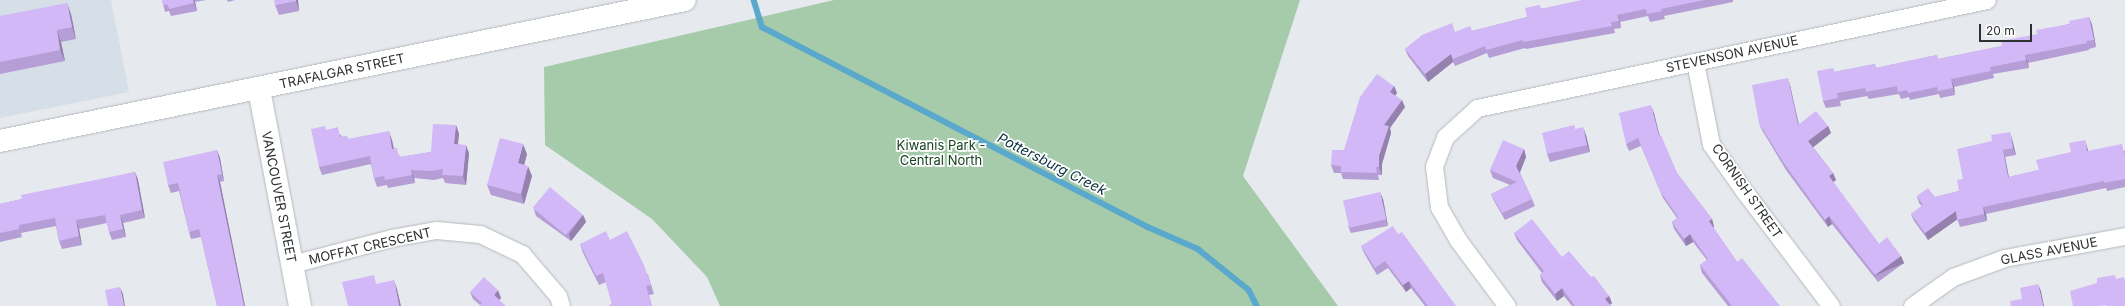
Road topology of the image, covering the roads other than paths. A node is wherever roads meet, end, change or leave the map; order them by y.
1 (685, 0) edge
2 (1987, 0) edge
3 (1695, 62) junction
4 (259, 89) junction
5 (0, 141) edge
6 (2125, 236) edge
7 (292, 264) junction
8 (300, 306) edge
9 (561, 306) edge
10 (1507, 306) edge
11 (1831, 306) edge
12 (1912, 306) edge

1 - 4 main road, TRAFALGAR STREET
2 - 3 street, STEVENSON AVENUE
3 - 10 street, STEVENSON AVENUE
3 - 11 street, CORNISH STREET
4 - 5 main road, TRAFALGAR STREET
4 - 7 main road, VANCOUVER STREET
6 - 12 street, GLASS AVENUE
7 - 8 main road, VANCOUVER STREET
7 - 9 street, MOFFAT CRESCENT

